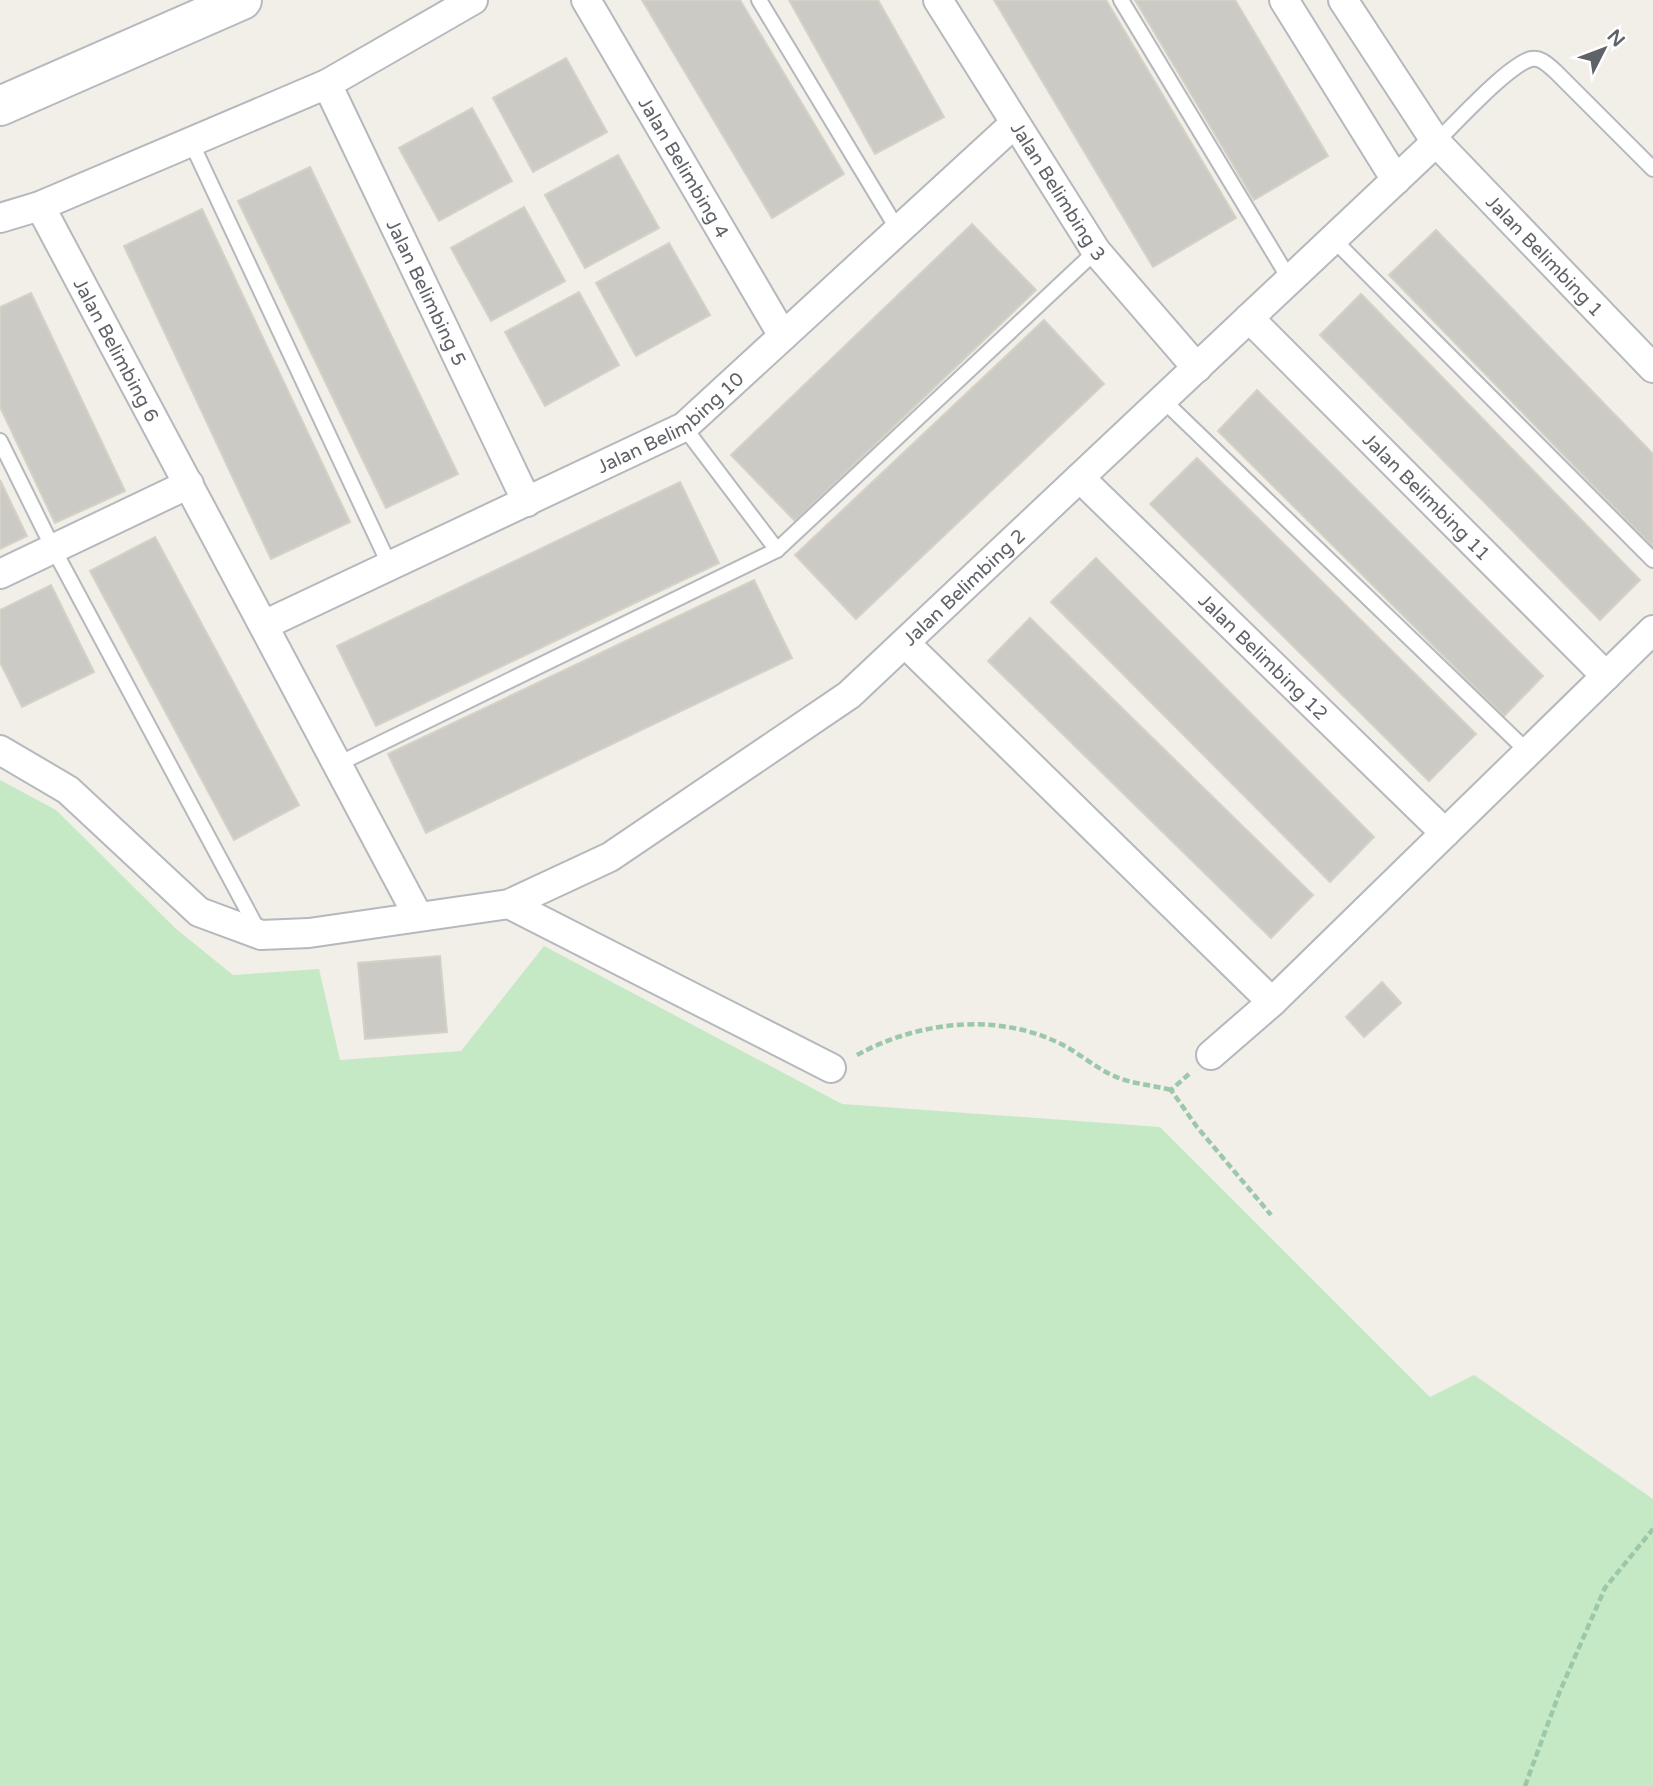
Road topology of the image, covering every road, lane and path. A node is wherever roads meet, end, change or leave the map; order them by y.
1 (242, 0) edge
2 (473, 0) edge
3 (586, 0) edge
4 (759, 0) edge
5 (938, 0) edge
6 (1121, 0) edge
7 (1284, 0) edge
8 (1343, 0) edge
9 (327, 85) junction
10 (0, 106) edge
11 (1014, 124) junction
12 (191, 142) junction
13 (1436, 142) junction
14 (1653, 169) edge
15 (1396, 180) junction
16 (40, 206) junction
17 (0, 218) edge
18 (898, 230) junction
19 (1333, 239) junction
20 (1096, 251) junction
21 (1290, 280) junction
22 (1249, 318) junction
23 (783, 336) junction
24 (1197, 368) junction
25 (1653, 368) edge
26 (1163, 400) junction
27 (684, 427) junction
28 (0, 441) edge
29 (1080, 478) junction
30 (189, 484) junction
31 (527, 502) junction
32 (53, 548) junction
33 (777, 550) junction
34 (1653, 560) edge
35 (390, 566) junction
36 (0, 574) edge
37 (264, 625) junction
38 (1653, 629) edge
39 (905, 643) junction
40 (1606, 676) junction
41 (0, 750) edge
42 (1528, 752) junction
43 (338, 764) junction
44 (1446, 833) junction
45 (509, 904) junction
46 (418, 916) junction
47 (261, 935) junction
48 (1272, 1002) junction
49 (1211, 1055) joint
50 (831, 1068) joint
51 (1171, 1090) junction
52 (1272, 1215) dead end
53 (1653, 1530) edge
54 (1525, 1786) edge

1 - 10 main road
2 - 9 street
3 - 23 street, Jalan Belimbing 4
4 - 18 lane
5 - 11 street, Jalan Belimbing 3
6 - 21 lane
7 - 15 street
8 - 13 street, Jalan Belimbing 1
9 - 12 street
9 - 31 street, Jalan Belimbing 5
11 - 18 street, Jalan Belimbing 10
11 - 20 street, Jalan Belimbing 3
12 - 16 street
12 - 35 lane
13 - 14 lane
13 - 15 street, Jalan Belimbing 2
13 - 25 street, Jalan Belimbing 1
15 - 19 street, Jalan Belimbing 2
16 - 17 street
16 - 30 street, Jalan Belimbing 6
18 - 23 street, Jalan Belimbing 10
19 - 21 street, Jalan Belimbing 2
19 - 34 lane
20 - 24 street, Jalan Belimbing 3
20 - 33 lane
21 - 22 street, Jalan Belimbing 2
22 - 24 street, Jalan Belimbing 2
22 - 40 street, Jalan Belimbing 11
23 - 27 street, Jalan Belimbing 10
24 - 26 street, Jalan Belimbing 2
26 - 29 street, Jalan Belimbing 2
26 - 42 lane
27 - 31 street, Jalan Belimbing 10
27 - 33 lane
28 - 32 lane
29 - 39 street, Jalan Belimbing 2
29 - 44 street, Jalan Belimbing 12
30 - 32 street
30 - 37 street, Jalan Belimbing 6
31 - 35 street, Jalan Belimbing 10
32 - 36 street
32 - 47 lane
33 - 43 lane
35 - 37 street, Jalan Belimbing 10
37 - 43 street, Jalan Belimbing 6
38 - 40 street
39 - 45 street, Jalan Belimbing 2
39 - 48 street
40 - 42 street
41 - 47 street
42 - 44 street
43 - 46 street, Jalan Belimbing 6
44 - 48 street
45 - 46 street, Jalan Belimbing 2
45 - 50 street
46 - 47 street, Jalan Belimbing 2
48 - 49 street
49 - 51 path
50 - 51 path
51 - 52 path
53 - 54 path

